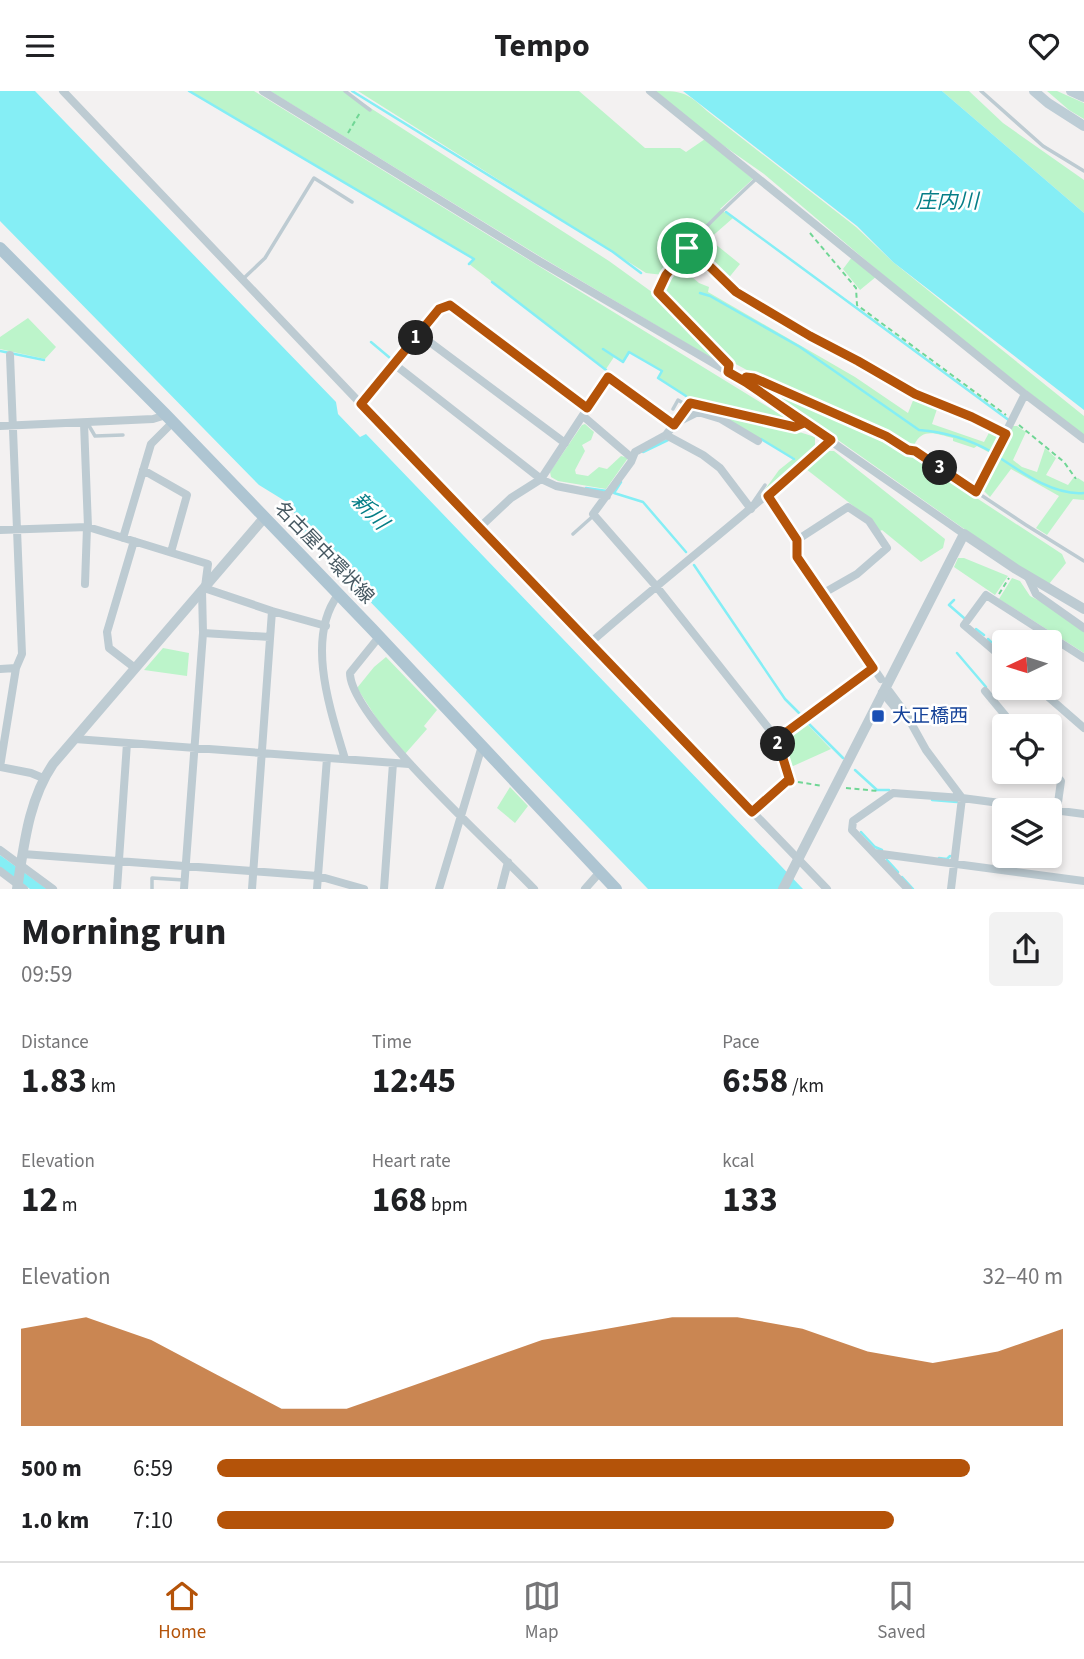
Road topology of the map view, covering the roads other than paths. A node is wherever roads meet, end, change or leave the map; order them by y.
1 (63, 91) edge
2 (263, 91) edge
3 (345, 91) edge
4 (650, 91) edge
5 (981, 91) edge
6 (1034, 91) edge
7 (1071, 91) edge
8 (1084, 97) edge
9 (370, 110) dead end
10 (1084, 126) edge
11 (1084, 171) edge
12 (759, 177) junction
13 (352, 202) dead end
14 (0, 248) edge
15 (242, 280) junction
16 (419, 334) junction
17 (10, 355) dead end
18 (394, 364) junction
19 (728, 372) junction
20 (744, 381) junction
21 (1025, 394) junction
22 (361, 404) junction
23 (688, 406) junction
24 (673, 409) dead end
25 (585, 412) junction
26 (169, 419) junction
27 (85, 422) junction
28 (804, 423) junction
29 (675, 424) junction
30 (14, 425) junction
31 (0, 426) edge
32 (123, 435) dead end
33 (666, 435) junction
34 (1084, 439) edge
35 (831, 440) junction
36 (758, 441) dead end
37 (565, 443) junction
38 (632, 458) junction
39 (143, 470) junction
40 (541, 479) junction
41 (765, 485) dead end
42 (976, 492) junction
43 (607, 495) junction
44 (768, 496) junction
45 (750, 508) junction
46 (594, 515) junction
47 (264, 517) junction
48 (87, 527) junction
49 (479, 528) junction
50 (0, 530) edge
51 (18, 530) junction
52 (573, 534) dead end
53 (964, 534) junction
54 (123, 538) junction
55 (797, 540) junction
56 (134, 541) junction
57 (171, 552) junction
58 (1084, 561) edge
59 (1028, 576) junction
60 (85, 584) dead end
61 (656, 586) junction
62 (204, 588) junction
63 (822, 594) junction
64 (338, 595) junction
65 (1084, 609) edge
66 (272, 611) junction
67 (326, 626) junction
68 (1084, 628) edge
69 (1040, 630) edge
70 (203, 633) junction
71 (270, 637) junction
72 (379, 637) junction
73 (590, 643) junction
74 (1062, 644) edge
75 (992, 649) edge
76 (1084, 658) edge
77 (16, 668) junction
78 (135, 668) junction
79 (873, 668) junction
80 (0, 669) edge
81 (881, 679) dead end
82 (985, 691) dead end
83 (886, 692) junction
84 (1052, 700) edge
85 (1004, 714) edge
86 (1084, 728) edge
87 (75, 739) junction
88 (777, 739) junction
89 (127, 743) junction
90 (482, 746) junction
91 (193, 748) junction
92 (261, 753) junction
93 (327, 758) junction
94 (345, 759) junction
95 (393, 763) junction
96 (409, 764) junction
97 (43, 778) junction
98 (790, 781) road end
99 (962, 798) junction
100 (992, 802) edge
101 (1062, 811) edge
102 (1084, 814) edge
103 (461, 815) junction
104 (0, 850) edge
105 (874, 853) junction
106 (23, 855) junction
107 (797, 861) junction
108 (119, 862) junction
109 (508, 862) junction
110 (954, 864) junction
111 (185, 866) junction
112 (21, 867) junction
113 (0, 871) edge
114 (253, 871) junction
115 (600, 872) junction
116 (318, 876) junction
117 (1084, 881) edge
118 (184, 884) edge
119 (19, 886) edge
120 (52, 889) edge
121 (117, 889) edge
122 (152, 889) edge
123 (252, 889) edge
124 (317, 889) edge
125 (364, 889) edge
126 (384, 889) edge
127 (439, 889) edge
128 (501, 889) edge
129 (534, 889) edge
130 (585, 889) edge
131 (616, 889) edge
132 (783, 889) edge
133 (827, 889) edge
134 (908, 889) edge
135 (951, 889) edge

1 - 15 street
2 - 19 street
3 - 9 lane
4 - 12 street
5 - 11 lane
6 - 10 main road
7 - 8 main road
12 - 19 lane
12 - 21 street
13 - 15 lane
14 - 26 main road, 名古屋中環状線
15 - 22 street
16 - 18 street
16 - 25 street
16 - 37 street
17 - 30 street
18 - 22 street
18 - 40 street
19 - 20 street
20 - 28 street
20 - 42 lane
21 - 34 street
21 - 42 street
22 - 49 street
23 - 24 lane
23 - 28 street
23 - 29 street
25 - 29 street
25 - 37 street
25 - 38 street
26 - 27 street
26 - 39 street
26 - 47 main road, 名古屋中環状線
27 - 30 street
27 - 32 lane
27 - 48 street
28 - 35 street
29 - 33 street
29 - 36 street
30 - 31 street
30 - 51 street
33 - 38 street
33 - 45 street
35 - 44 street
35 - 53 street
37 - 40 street
38 - 43 street
39 - 54 street
39 - 57 street
40 - 43 street
40 - 49 street
41 - 45 lane
42 - 58 lane
43 - 46 street
44 - 45 street
44 - 55 street
45 - 61 street
46 - 52 lane
46 - 61 street
47 - 62 street
47 - 64 main road, 名古屋中環状線
48 - 51 street
48 - 54 street
48 - 60 street
49 - 73 street
50 - 51 street
51 - 77 street
53 - 59 street
53 - 83 street
54 - 56 street
55 - 63 street
55 - 63 street
56 - 57 street
56 - 78 street
57 - 62 street
59 - 65 street
59 - 68 street
61 - 73 street
61 - 88 street
62 - 66 street
62 - 70 street
62 - 78 street
63 - 79 street
64 - 67 street
64 - 72 main road, 名古屋中環状線
66 - 67 street
66 - 71 street
67 - 94 street
69 - 75 street
70 - 71 street
70 - 91 street
71 - 92 street
72 - 90 main road, 名古屋中環状線
72 - 96 street
73 - 107 street
74 - 76 street
77 - 80 street
77 - 97 street
78 - 87 street
79 - 81 street
79 - 88 street
82 - 85 street
83 - 99 street
83 - 107 street
84 - 86 street
87 - 89 street
87 - 97 street
88 - 98 street
89 - 91 street
89 - 108 street
90 - 103 street
90 - 115 main road, 名古屋中環状線
91 - 92 street
91 - 111 street
92 - 93 street
92 - 114 street
93 - 94 street
93 - 116 street
94 - 95 street
95 - 96 street
95 - 126 street
96 - 103 street
97 - 106 street
99 - 100 street
99 - 105 street
99 - 110 street
101 - 102 street
103 - 109 street
103 - 127 street
104 - 112 street
105 - 110 street
105 - 134 street
106 - 108 street
106 - 112 street
107 - 132 street
107 - 133 street
108 - 111 street
108 - 121 street
109 - 128 street
109 - 129 street
110 - 117 street
110 - 135 street
111 - 114 street
111 - 118 street
112 - 119 street
112 - 120 street
113 - 119 street
114 - 116 street
114 - 123 street
115 - 130 street
115 - 131 main road, 名古屋中環状線
116 - 124 street
116 - 125 street
118 - 122 lane

